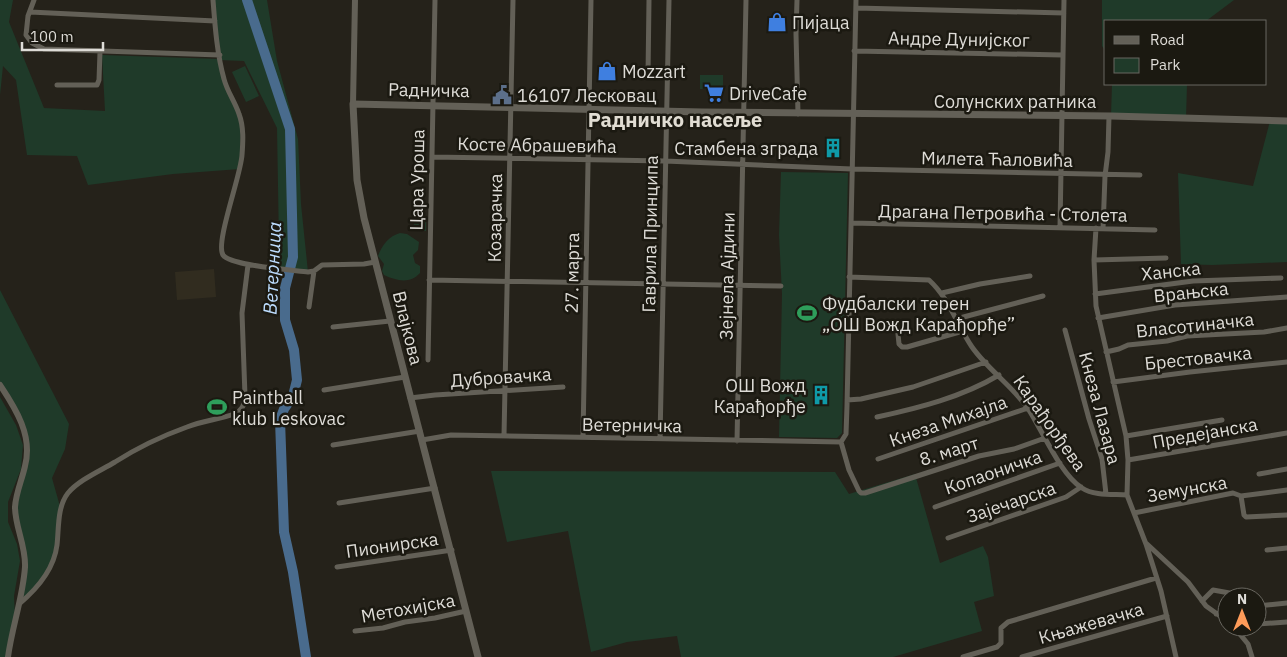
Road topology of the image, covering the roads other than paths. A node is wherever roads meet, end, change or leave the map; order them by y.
1 (34, 0) edge
2 (213, 0) edge
3 (355, 0) edge
4 (435, 0) edge
5 (513, 0) edge
6 (591, 0) edge
7 (649, 0) edge
8 (669, 0) edge
9 (746, 0) edge
10 (797, 0) edge
11 (856, 0) edge
12 (1064, 0) edge
13 (856, 8) junction
14 (30, 12) junction
15 (1064, 13) junction
16 (215, 21) junction
17 (854, 51) junction
18 (100, 52) junction
19 (220, 55) junction
20 (1062, 55) junction
21 (648, 75) dead end
22 (57, 85) dead end
23 (353, 104) junction
24 (432, 105) junction
25 (511, 107) junction
26 (588, 109) junction
27 (666, 111) junction
28 (744, 112) junction
29 (798, 114) junction
30 (853, 115) junction
31 (1109, 116) junction
32 (1062, 117) junction
33 (1287, 121) edge
34 (432, 157) junction
35 (510, 158) junction
36 (588, 161) junction
37 (665, 161) junction
38 (743, 164) junction
39 (852, 169) junction
40 (1062, 174) junction
41 (1105, 176) junction
42 (1140, 176) dead end
43 (851, 223) junction
44 (1060, 227) junction
45 (1096, 228) junction
46 (1103, 229) junction
47 (1155, 230) dead end
48 (1166, 258) dead end
49 (1094, 260) junction
50 (375, 262) junction
51 (248, 265) junction
52 (311, 271) junction
53 (1030, 276) dead end
54 (849, 277) junction
55 (1280, 278) dead end
56 (429, 280) junction
57 (508, 281) junction
58 (586, 282) junction
59 (663, 284) junction
60 (741, 286) junction
61 (781, 286) dead end
62 (942, 293) junction
63 (1095, 294) junction
64 (1043, 296) dead end
65 (1287, 297) edge
66 (309, 307) dead end
67 (1098, 318) junction
68 (956, 319) junction
69 (390, 321) junction
70 (333, 327) dead end
71 (1287, 328) edge
72 (1065, 330) dead end
73 (963, 331) junction
74 (898, 334) dead end
75 (1106, 352) junction
76 (428, 360) dead end
77 (986, 362) junction
78 (1287, 362) edge
79 (999, 375) junction
80 (405, 377) junction
81 (1113, 382) junction
82 (0, 385) edge
83 (563, 387) dead end
84 (324, 390) dead end
85 (505, 391) junction
86 (410, 398) junction
87 (847, 400) junction
88 (1028, 408) junction
89 (877, 417) dead end
90 (1222, 420) dead end
91 (420, 431) junction
92 (1287, 433) edge
93 (504, 436) junction
94 (1126, 436) junction
95 (583, 437) junction
96 (1045, 438) junction
97 (660, 439) junction
98 (422, 440) junction
99 (737, 441) junction
100 (841, 442) junction
101 (333, 445) dead end
102 (878, 459) dead end
103 (1128, 460) junction
104 (1060, 463) junction
105 (1287, 469) edge
106 (1259, 474) dead end
107 (1081, 487) junction
108 (435, 488) junction
109 (1287, 490) edge
110 (1106, 494) junction
111 (1127, 495) junction
112 (1241, 496) junction
113 (339, 503) dead end
114 (935, 507) dead end
115 (1134, 512) junction
116 (1287, 515) edge
117 (948, 538) dead end
118 (1146, 544) junction
119 (1287, 548) edge
120 (452, 550) junction
121 (1267, 550) dead end
122 (337, 567) dead end
123 (1156, 578) junction
124 (1217, 591) edge
125 (1202, 601) junction
126 (1287, 603) edge
127 (19, 604) junction
128 (1267, 605) edge
129 (466, 611) junction
130 (1216, 614) edge
131 (1167, 616) junction
132 (1287, 622) edge
133 (1267, 623) edge
134 (355, 631) dead end
135 (1243, 637) edge
136 (8, 657) edge
137 (478, 657) edge
138 (963, 657) edge
139 (1022, 657) edge
140 (1176, 657) edge
141 (1252, 657) edge

1 - 14 street
2 - 16 street
3 - 23 street, Влајкова
4 - 24 street, Цара Уроша
5 - 25 street, Козарачка
6 - 26 street, 27. марта
7 - 21 street
8 - 27 street, Гаврила Принципа
9 - 28 street, Зејнела Ајдини
10 - 29 street
11 - 13 street
12 - 15 street
13 - 15 street
13 - 17 street
14 - 16 street
14 - 18 street
15 - 20 street
16 - 19 street
17 - 20 street, Андре Дунијског
17 - 30 street
18 - 19 street
18 - 22 street
19 - 51 street
20 - 32 street
23 - 24 main road, Радничка
23 - 50 main road, Влајкова
24 - 25 main road, Радничка
24 - 34 street, Цара Уроша
25 - 26 main road, Радничка
25 - 35 street, Козарачка
26 - 27 main road, Радничка
26 - 36 street, 27. марта
27 - 28 main road, Радничка
27 - 37 street, Гаврила Принципа
28 - 29 main road, Солунских ратника
28 - 38 street, Зејнела Ајдини
29 - 30 main road, Солунских ратника
30 - 32 main road, Солунских ратника
30 - 39 street
31 - 32 main road, Солунских ратника
31 - 33 main road, Солунских ратника
31 - 41 street
32 - 40 street
34 - 35 street, Косте Абрашевића
34 - 56 street, Цара Уроша
35 - 36 street, Косте Абрашевића
35 - 57 street, Козарачка
36 - 37 street, Косте Абрашевића
36 - 58 street, 27. марта
37 - 38 street, Косте Абрашевића
37 - 59 street, Гаврила Принципа
38 - 39 street, Косте Абрашевића
38 - 60 street, Зејнела Ајдини
39 - 40 street, Милета Ћаловића
39 - 43 street
40 - 41 street, Милета Ћаловића
40 - 44 street
41 - 42 street, Милета Ћаловића
41 - 46 street
43 - 44 street, Драгана Петровића - Столета
43 - 54 street
44 - 45 street, Драгана Петровића - Столета
45 - 46 street, Драгана Петровића - Столета
45 - 49 street
46 - 47 street, Драгана Петровића - Столета
48 - 49 street
49 - 63 street
50 - 52 street
50 - 69 main road, Влајкова
51 - 52 street
51 - 127 street
52 - 66 street
53 - 62 street
54 - 62 street, Карађорђева
54 - 87 street
55 - 63 street, Ханска
56 - 57 street
56 - 76 street, Цара Уроша
57 - 58 street
57 - 85 street, Козарачка
58 - 59 street
58 - 95 street, 27. марта
59 - 60 street
59 - 97 street, Гаврила Принципа
60 - 61 street
60 - 99 street, Зејнела Ајдини
62 - 68 street, Карађорђева
63 - 67 street
64 - 68 street
65 - 67 street, Врањска
67 - 75 street
68 - 73 street, Карађорђева
69 - 70 street
69 - 80 main road, Влајкова
71 - 75 street, Власотиначка
72 - 110 street, Кнеза Лазара
73 - 74 street
73 - 77 street, Карађорђева
75 - 81 street
77 - 79 street, Карађорђева
77 - 87 street
78 - 81 street, Брестовачка
79 - 88 street, Карађорђева
79 - 89 street
80 - 84 street
80 - 86 main road, Влајкова
81 - 94 street
82 - 127 street
83 - 85 street, Дубровачка
85 - 86 street, Дубровачка
85 - 93 street, Козарачка
86 - 91 main road, Влајкова
87 - 100 street
88 - 96 street, Карађорђева
88 - 102 street, Кнеза Михајла
90 - 94 street
91 - 98 main road, Влајкова
91 - 101 street
92 - 103 street, Предејанска
93 - 95 street, Ветерничка
93 - 98 street, Ветерничка
94 - 103 street
95 - 97 street, Ветерничка
96 - 100 street, 8. март
96 - 104 street, Карађорђева
97 - 99 street, Ветерничка
98 - 108 main road, Влајкова
99 - 100 street, Ветерничка
103 - 111 street
104 - 107 street, Карађорђева
104 - 114 street, Копаоничка
105 - 106 street
107 - 110 street, Карађорђева
107 - 117 street, Зајечарска
108 - 113 street
108 - 120 main road, Влајкова
109 - 112 street
110 - 111 street, Карађорђева
111 - 115 street
112 - 115 street, Земунска
112 - 116 street, Земунска
115 - 118 street
118 - 123 street
118 - 125 street
119 - 121 street
120 - 122 street, Пионирска
120 - 129 main road, Влајкова
123 - 131 street
123 - 138 street
124 - 125 street
125 - 130 street
126 - 128 street
127 - 136 street
129 - 134 street, Метохијска
129 - 137 main road, Влајкова
131 - 139 street, Књажевачка
131 - 140 street
132 - 133 street
135 - 141 street

